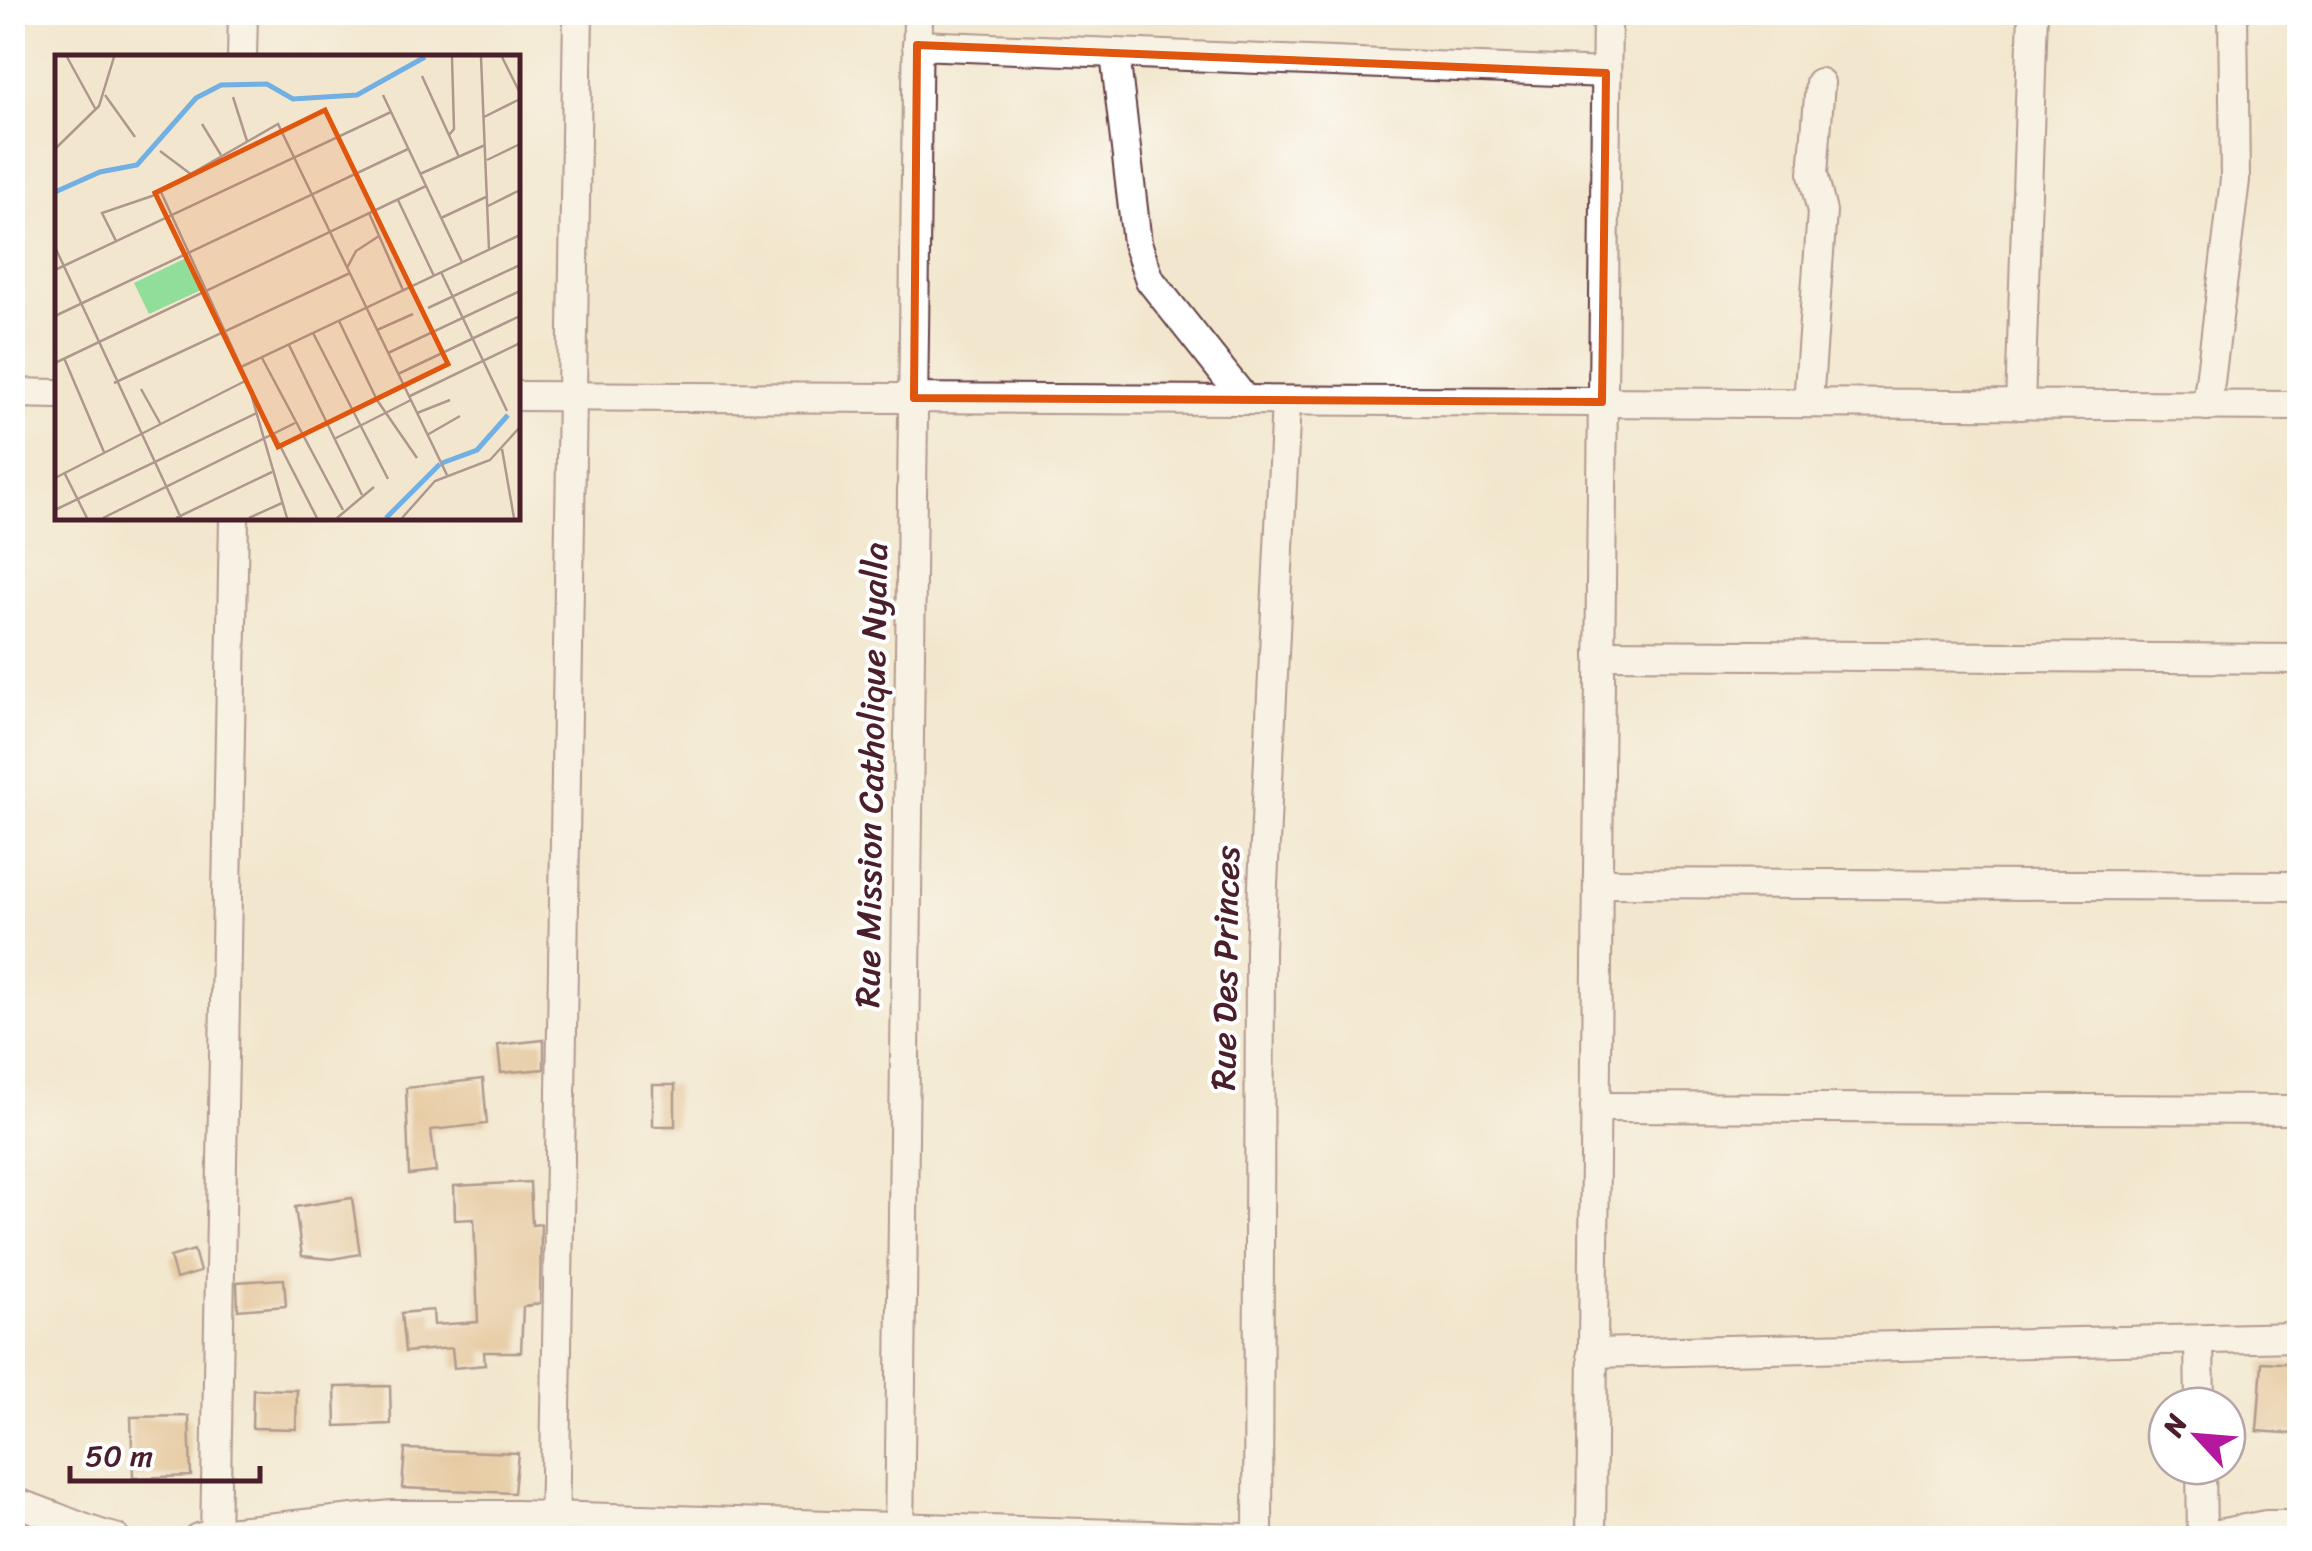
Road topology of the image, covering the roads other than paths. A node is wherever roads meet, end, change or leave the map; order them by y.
1 (242, 12) edge
2 (578, 12) edge
3 (918, 12) edge
4 (1607, 12) edge
5 (2033, 12) edge
6 (2233, 12) edge
7 (918, 45) junction
8 (1115, 54) junction
9 (242, 55) edge
10 (1606, 74) junction
11 (1820, 83) dead end
12 (12, 393) edge
13 (55, 394) edge
14 (520, 396) edge
15 (572, 397) junction
16 (914, 398) junction
17 (1246, 400) junction
18 (1286, 400) junction
19 (1602, 402) junction
20 (1808, 404) junction
21 (2020, 405) junction
22 (2206, 406) junction
23 (2300, 406) edge
24 (234, 520) edge
25 (1600, 654) junction
26 (2300, 658) edge
27 (1598, 883) junction
28 (2300, 886) edge
29 (1595, 1108) junction
30 (2300, 1110) edge
31 (2300, 1337) edge
32 (2198, 1341) junction
33 (1592, 1352) junction
34 (2199, 1386) edge
35 (2201, 1486) edge
36 (12, 1502) edge
37 (2300, 1525) edge
38 (554, 1528) edge
39 (899, 1534) edge
40 (210, 1536) edge
41 (115, 1538) edge
42 (1243, 1538) edge
43 (1258, 1538) edge
44 (1590, 1538) edge
45 (2202, 1538) edge

1 - 9 street
2 - 15 street
3 - 7 street, Rue Mission Catholique Nyalla
4 - 10 street
5 - 21 street
6 - 22 street
7 - 8 street
7 - 16 street, Rue Mission Catholique Nyalla
8 - 10 street
8 - 17 street
10 - 19 street
11 - 20 street
12 - 13 street
14 - 15 street
15 - 16 street
15 - 38 street
16 - 17 street
16 - 39 street, Rue Mission Catholique Nyalla
17 - 18 street
18 - 19 street
18 - 43 street, Rue Des Princes
19 - 20 street
19 - 25 street
20 - 21 street
21 - 22 street
22 - 23 street
24 - 40 street
25 - 26 street
25 - 27 street
27 - 28 street
27 - 29 street
29 - 30 street
29 - 33 street
31 - 32 street
32 - 33 street
32 - 34 street
33 - 44 street
35 - 45 street
36 - 41 street
37 - 45 street
38 - 39 street
38 - 40 street
39 - 42 street

